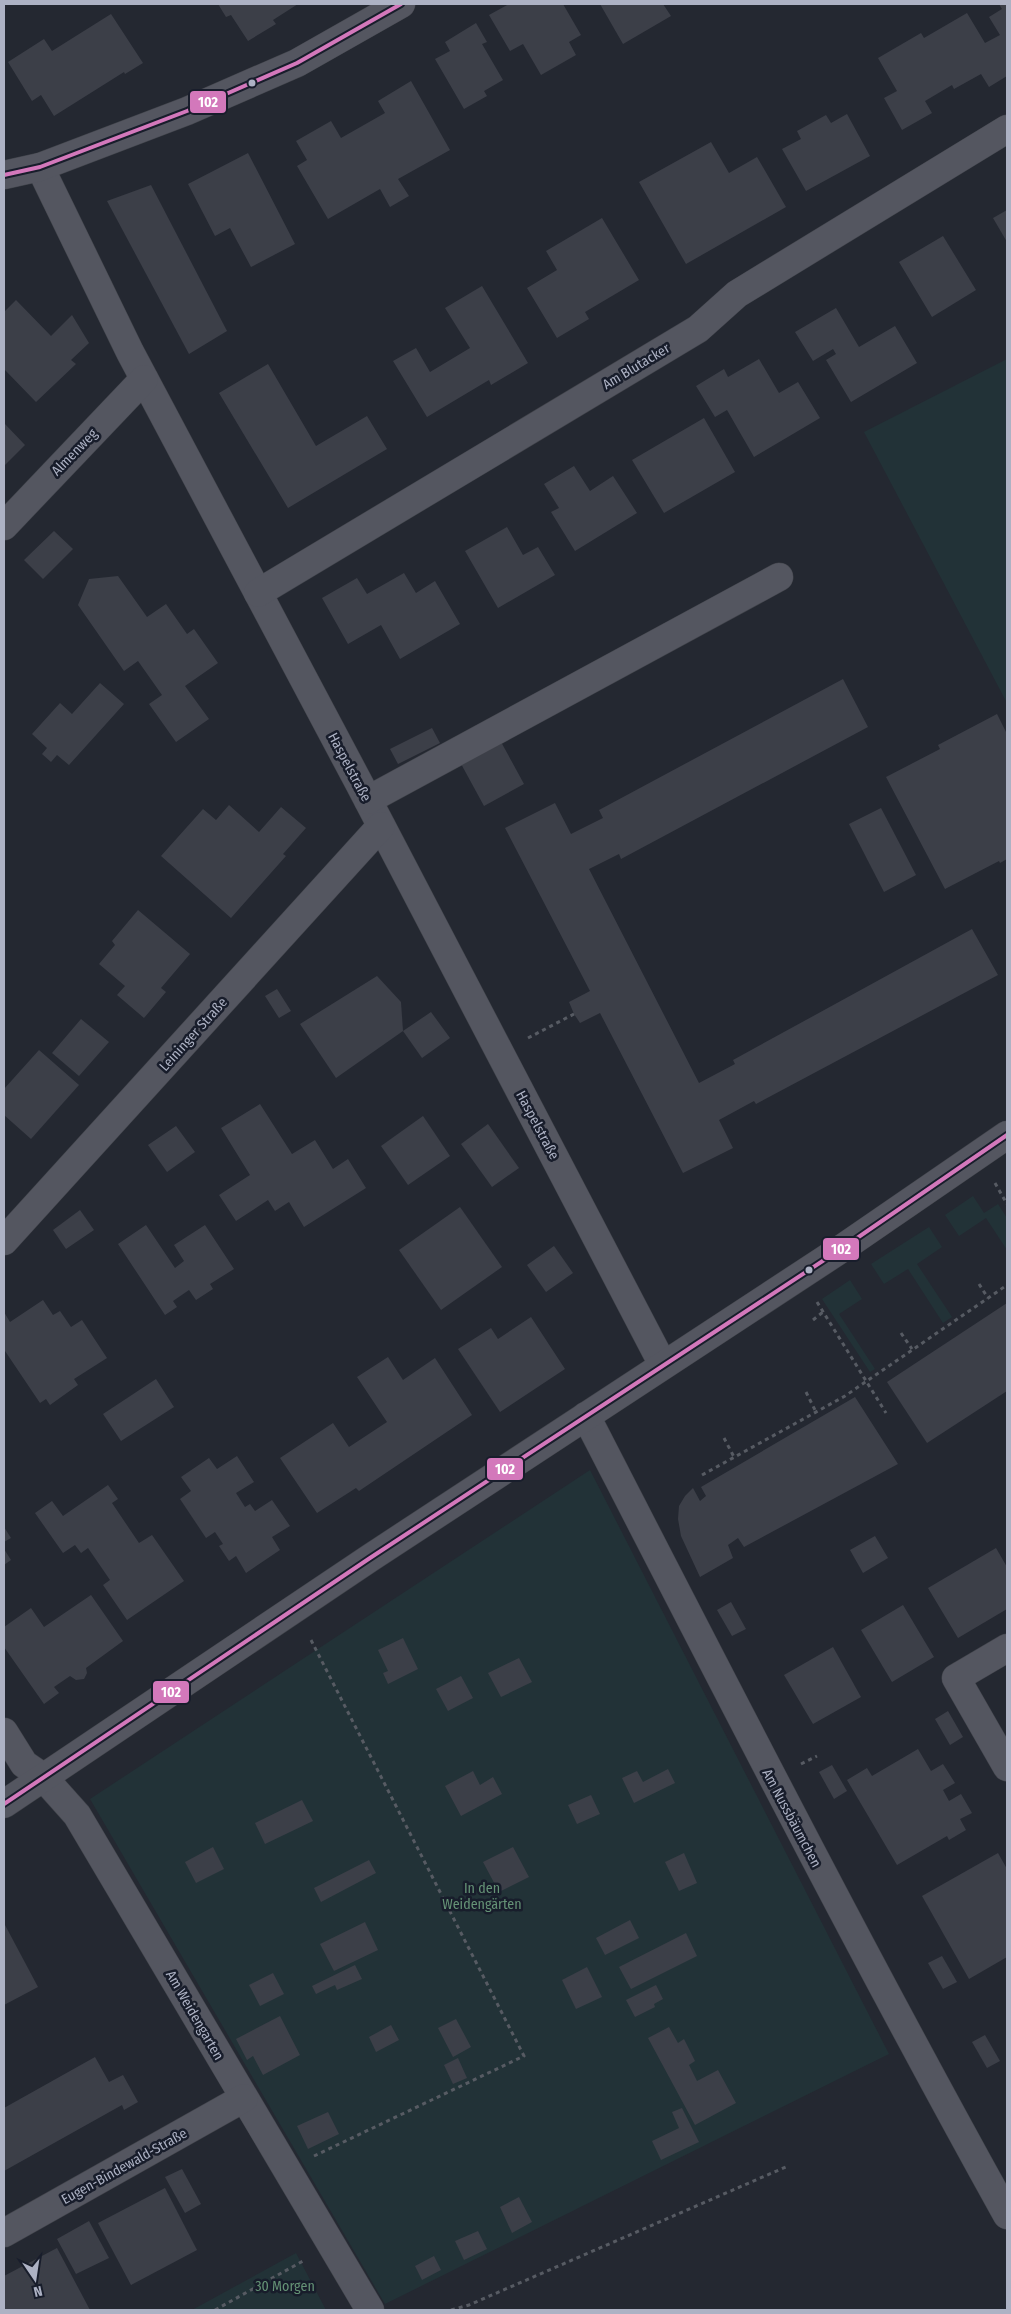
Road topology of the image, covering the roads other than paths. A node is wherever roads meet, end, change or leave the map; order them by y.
1 (402, 4) edge
2 (1007, 129) edge
3 (40, 167) junction
4 (4, 175) edge
5 (144, 379) junction
6 (4, 526) edge
7 (780, 578) dead end
8 (258, 593) junction
9 (368, 800) junction
10 (381, 826) junction
11 (1007, 1137) edge
12 (4, 1241) edge
13 (663, 1364) junction
14 (586, 1416) junction
15 (1007, 1648) edge
16 (4, 1732) edge
17 (1007, 1767) edge
18 (43, 1777) junction
19 (4, 1804) edge
20 (244, 2098) junction
21 (1007, 2215) edge
22 (4, 2233) edge
23 (370, 2310) edge

1 - 3 street
2 - 8 street, Am Blutacker
3 - 4 street
3 - 5 street, Haspelstraße
5 - 6 street, Almenweg
5 - 8 street, Haspelstraße
7 - 9 street
8 - 9 street, Haspelstraße
9 - 10 street, Haspelstraße
10 - 12 street, Leininger Straße
10 - 13 street, Haspelstraße
11 - 13 street
13 - 14 street
14 - 18 street
14 - 21 street, Am Nussbäumchen
15 - 17 street
16 - 18 street, Am Weidengarten
18 - 19 street
18 - 20 street, Am Weidengarten
20 - 22 street, Eugen-Bindewald-Straße
20 - 23 street, Am Weidengarten

